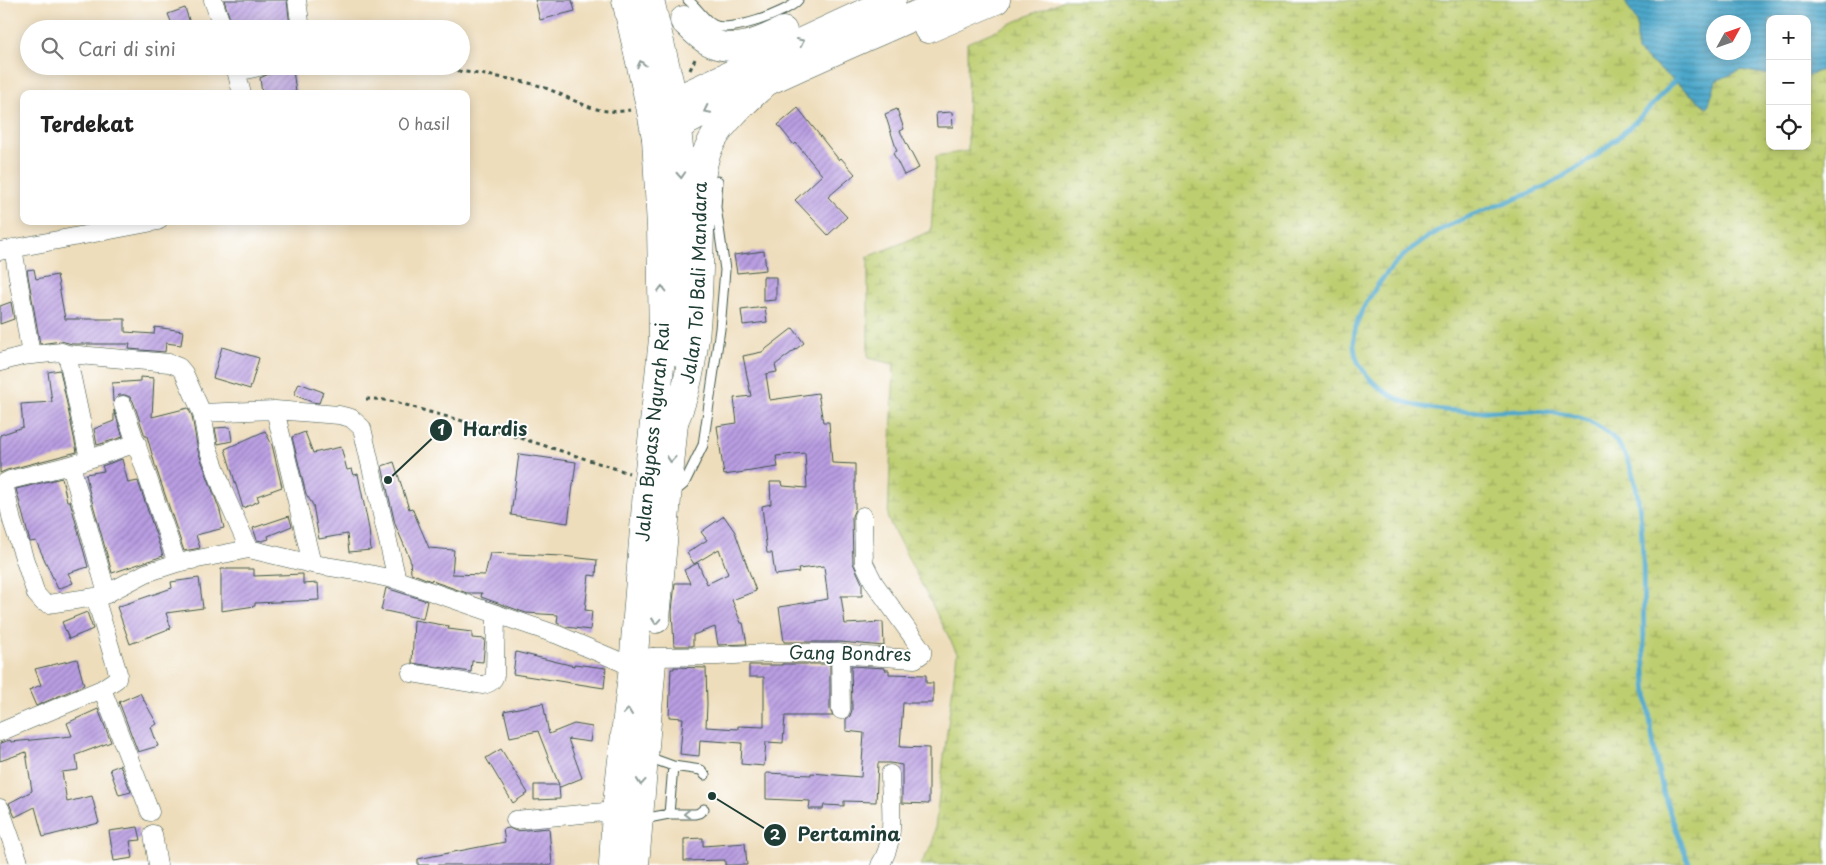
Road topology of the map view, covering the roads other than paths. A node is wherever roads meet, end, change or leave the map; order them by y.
1 (213, 0) edge
2 (297, 0) edge
3 (626, 0) edge
4 (650, 0) edge
5 (798, 0) edge
6 (848, 0) edge
7 (949, 0) edge
8 (985, 0) edge
9 (996, 0) edge
10 (683, 7) edge
11 (887, 8) edge
12 (220, 20) edge
13 (300, 20) edge
14 (762, 72) junction
15 (237, 75) edge
16 (241, 90) edge
17 (662, 117) junction
18 (712, 141) junction
19 (718, 181) dead end
20 (136, 225) edge
21 (6, 249) edge
22 (68, 354) junction
23 (31, 355) junction
24 (698, 361) junction
25 (0, 362) edge
26 (123, 405) dead end
27 (275, 410) junction
28 (202, 413) junction
29 (674, 422) joint
30 (137, 443) junction
31 (89, 458) junction
32 (71, 465) junction
33 (667, 498) junction
34 (863, 516) dead end
35 (6, 525) edge
36 (250, 549) junction
37 (177, 563) junction
38 (312, 564) junction
39 (397, 580) junction
40 (101, 596) junction
41 (496, 614) junction
42 (840, 653) junction
43 (633, 660) junction
44 (411, 672) dead end
45 (102, 688) junction
46 (841, 710) dead end
47 (0, 732) edge
48 (644, 755) junction
49 (673, 766) junction
50 (890, 774) dead end
51 (705, 775) dead end
52 (0, 808) edge
53 (704, 809) dead end
54 (150, 812) dead end
55 (669, 814) junction
56 (627, 816) junction
57 (515, 820) dead end
58 (153, 834) dead end
59 (20, 865) edge
60 (158, 865) edge
61 (613, 865) edge
62 (635, 865) edge
63 (880, 865) edge

1 - 12 street
2 - 13 street
17 -> 3 highway, Jalan Bypass Ngurah Rai
4 - 17 highway, Jalan Bypass Ngurah Rai
5 - 10 lane
10 -> 6 highway
7 - 11 highway, Jalan Tol Bali Mandara
8 - 11 highway
9 - 18 highway
10 - 14 highway, Jalan Tol Bali Mandara
11 - 14 highway, Jalan Tol Bali Mandara
14 - 17 highway, Jalan Tol Bali Mandara
14 - 18 highway, Jalan Tol Bali Mandara
15 - 16 street
17 -> 24 highway, Jalan Bypass Ngurah Rai
43 -> 17 highway, Jalan Bypass Ngurah Rai
18 - 24 highway, Jalan Tol Bali Mandara
19 - 24 lane
20 - 21 street
21 - 23 street
22 - 23 street
22 - 28 street
22 - 31 street
23 - 25 street
24 - 29 highway, Jalan Tol Bali Mandara
24 - 33 lane
26 - 30 street
27 - 28 street
27 - 38 street
27 - 39 street
28 - 36 street
29 -> 33 highway, Jalan Bypass Ngurah Rai
30 - 31 street
30 - 37 street
31 - 32 street
32 - 35 street
32 - 40 street
33 -> 43 highway, Jalan Bypass Ngurah Rai
34 - 42 street, Gang Bondres
35 - 40 street
36 - 37 street
36 - 38 street
37 - 40 street
38 - 39 street
39 - 41 street
40 - 45 street
41 - 43 street
41 - 44 street
42 - 43 street, Gang Bondres
42 - 46 street
43 - 48 highway, Jalan Bypass Ngurah Rai
56 -> 43 highway, Jalan Bypass Ngurah Rai
45 - 47 street
45 - 54 street
48 - 49 lane
48 -> 56 highway, Jalan Bypass Ngurah Rai
49 - 51 lane
49 - 55 lane
50 - 63 street
52 - 59 street
53 -> 55 lane
55 - 56 lane
56 - 57 street
56 - 61 highway, Jalan Bypass Ngurah Rai
56 - 62 highway, Jalan Bypass Ngurah Rai
58 - 60 street

